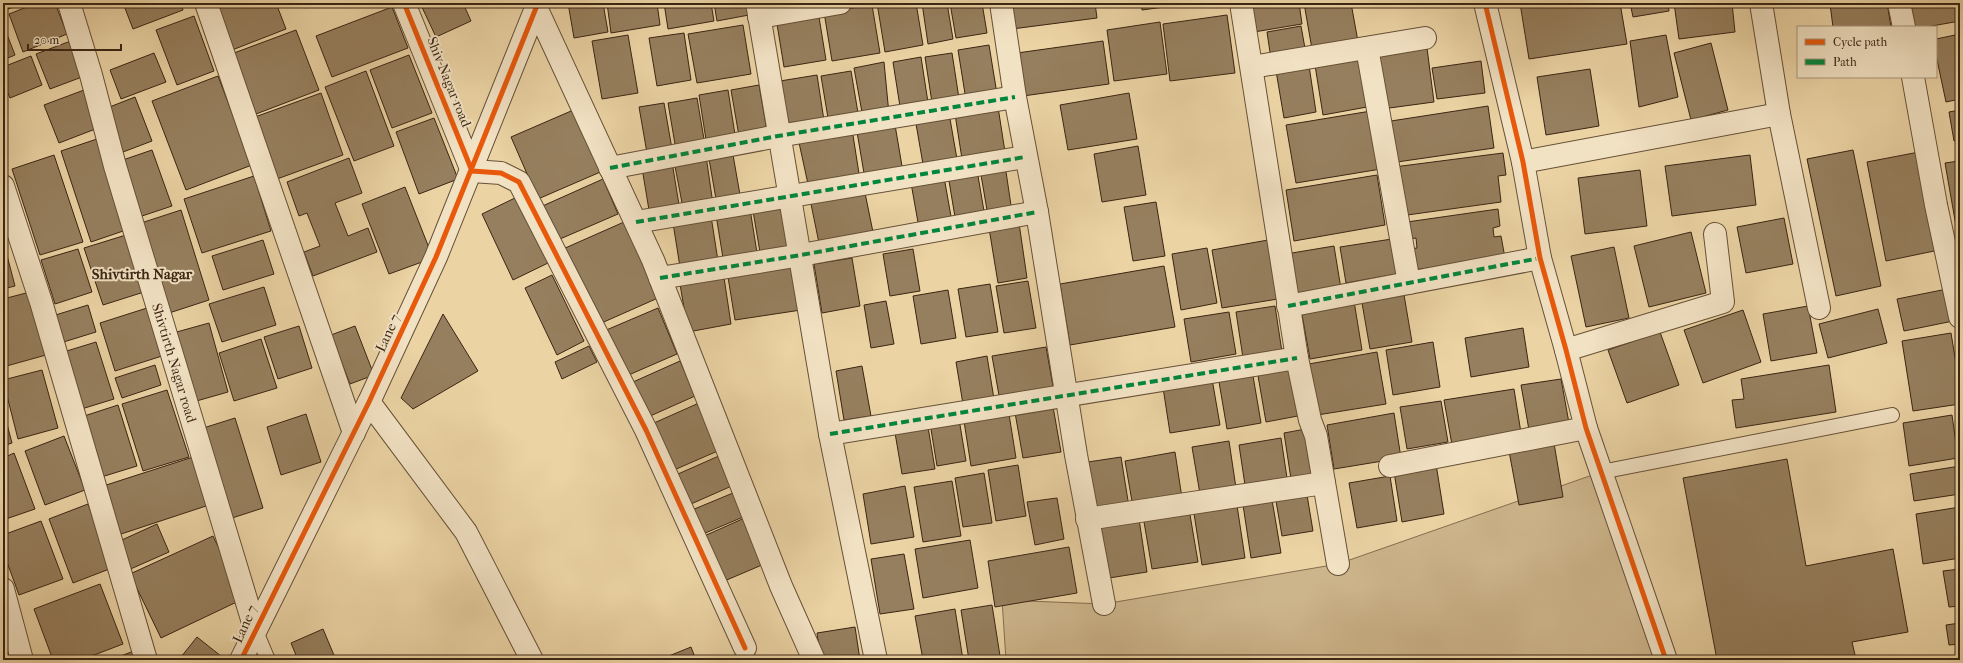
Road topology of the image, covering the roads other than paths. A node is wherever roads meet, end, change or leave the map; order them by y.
1 (69, 3) edge
2 (206, 3) edge
3 (404, 3) edge
4 (840, 3) edge
5 (1001, 3) edge
6 (1241, 3) edge
7 (1485, 3) edge
8 (1761, 3) edge
9 (1899, 3) edge
10 (536, 4) edge
11 (758, 10) edge
12 (1904, 26) edge
13 (1425, 38) dead end
14 (1366, 48) junction
15 (1252, 67) junction
16 (1913, 78) edge
17 (1015, 97) junction
18 (1779, 114) junction
19 (778, 136) junction
20 (1025, 156) junction
21 (1523, 162) junction
22 (610, 168) junction
23 (472, 171) junction
24 (3, 186) edge
25 (790, 196) junction
26 (1037, 212) junction
27 (636, 222) junction
28 (1715, 234) dead end
29 (801, 255) junction
30 (1540, 258) junction
31 (660, 278) junction
32 (1409, 283) junction
33 (1288, 306) junction
34 (1819, 308) dead end
35 (1960, 317) edge
36 (1566, 350) junction
37 (1297, 358) junction
38 (1066, 394) junction
39 (369, 402) junction
40 (1892, 415) dead end
41 (1586, 428) junction
42 (354, 433) junction
43 (830, 434) junction
44 (1390, 466) dead end
45 (1601, 472) junction
46 (1324, 483) junction
47 (1087, 519) junction
48 (1338, 564) dead end
49 (3, 589) edge
50 (1104, 604) dead end
51 (255, 629) junction
52 (745, 648) dead end
53 (22, 660) edge
54 (146, 660) edge
55 (241, 660) edge
56 (268, 660) edge
57 (532, 660) edge
58 (814, 660) edge
59 (876, 660) edge
60 (1666, 660) edge

1 - 51 street, Shivtirth Nagar road
2 - 42 street
3 - 23 street, Shiv Nagar road
4 - 11 street
5 - 17 street
6 - 15 street
7 - 21 street
8 - 18 street
9 - 12 street
10 - 22 street
10 - 23 street, Lane 7
11 - 19 street
13 - 14 street
14 - 15 street
14 - 32 street
15 - 33 street
16 - 35 street
17 - 19 street
17 - 20 street
18 - 21 street
18 - 34 street
19 - 22 street
19 - 25 street
20 - 25 street
20 - 26 street
21 - 30 street
22 - 27 street
23 - 39 street, Lane 7
23 - 52 street
24 - 54 street
25 - 27 street
25 - 29 street
26 - 29 street
26 - 38 street
27 - 31 street
28 - 36 street
29 - 31 street
29 - 43 street
30 - 32 street
30 - 36 street
31 - 58 street
32 - 33 street
33 - 37 street
36 - 41 street
37 - 38 street
37 - 46 street
38 - 43 street
38 - 47 street
39 - 42 street, Lane 7
39 - 57 street
40 - 45 lane
41 - 44 street
41 - 45 street
42 - 51 street, Lane 7
43 - 59 street
45 - 60 street
46 - 47 street
46 - 48 street
47 - 50 street
49 - 53 street
51 - 55 street, Lane 7
51 - 56 lane

